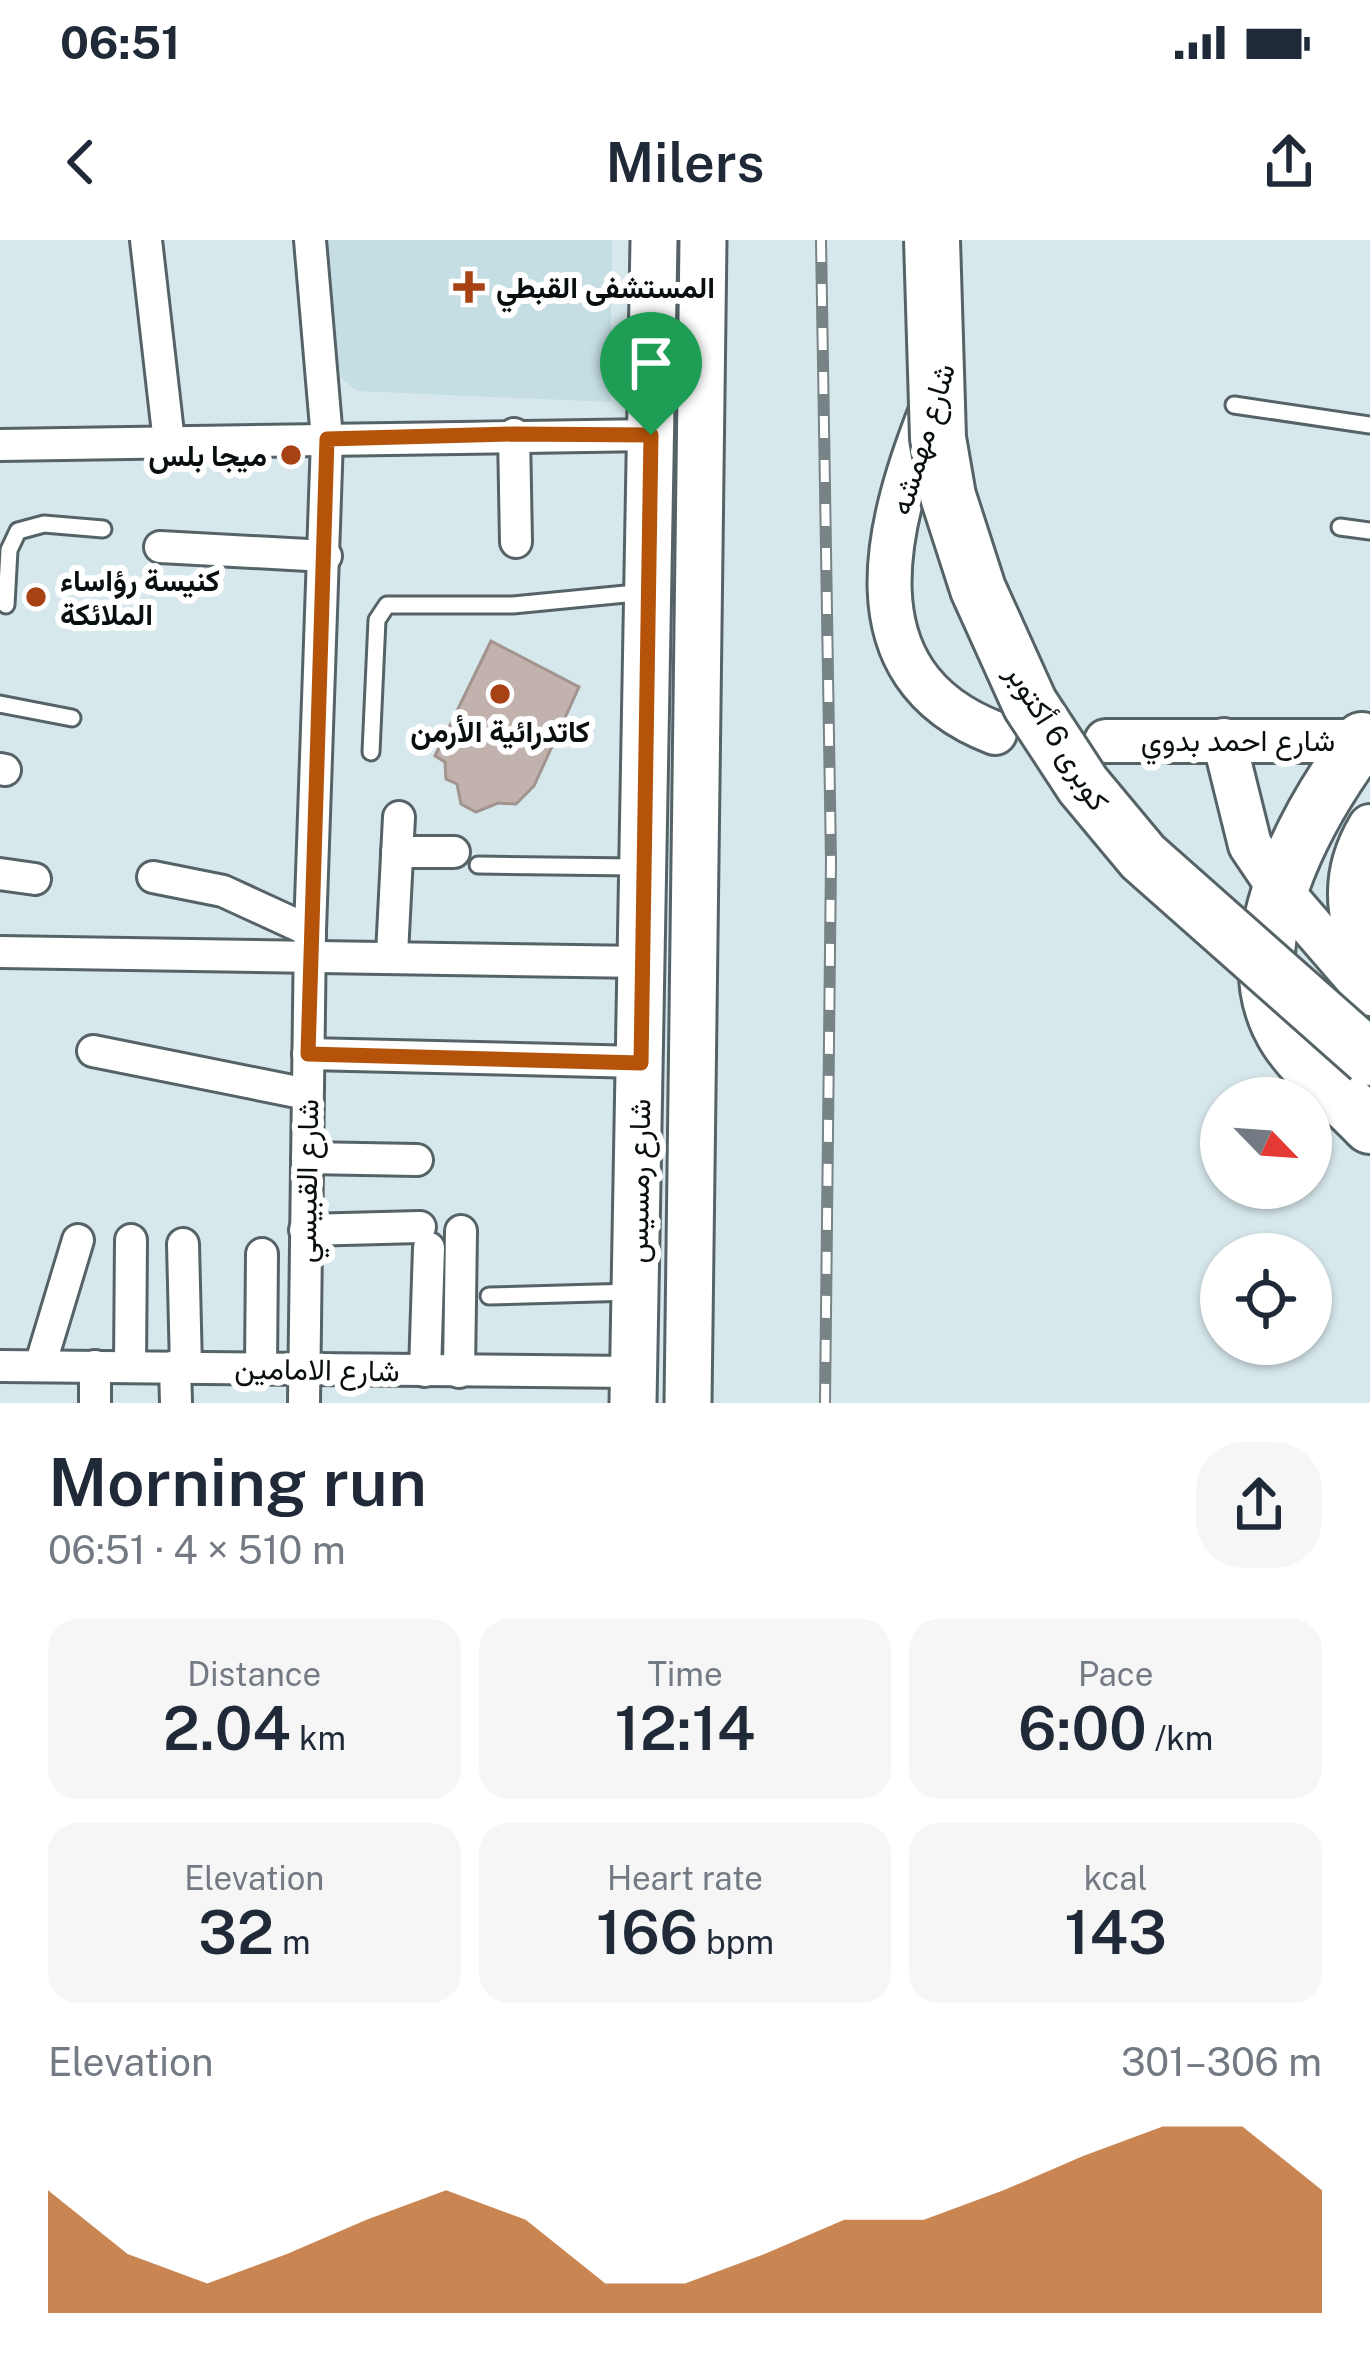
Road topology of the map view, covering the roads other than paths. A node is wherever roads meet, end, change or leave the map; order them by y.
1 (146, 240) edge
2 (310, 240) edge
3 (654, 240) edge
4 (704, 240) edge
5 (947, 245) edge
6 (1234, 405) dead end
7 (1370, 424) edge
8 (514, 434) junction
9 (651, 435) junction
10 (327, 439) junction
11 (169, 442) junction
12 (0, 445) edge
13 (1340, 527) dead end
14 (103, 530) dead end
15 (1370, 531) edge
16 (516, 542) dead end
17 (160, 547) dead end
18 (326, 556) junction
19 (4, 571) edge
20 (649, 592) junction
21 (6, 605) dead end
22 (0, 704) edge
23 (72, 718) dead end
24 (995, 733) dead end
25 (1224, 740) junction
26 (1106, 741) dead end
27 (1366, 741) edge
28 (371, 752) dead end
29 (399, 817) dead end
30 (1370, 826) edge
31 (398, 852) junction
32 (466, 858) joint
33 (644, 868) junction
34 (0, 874) edge
35 (152, 877) dead end
36 (35, 879) dead end
37 (1280, 891) junction
38 (310, 942) junction
39 (0, 952) edge
40 (392, 954) junction
41 (643, 962) junction
42 (1370, 966) edge
43 (1370, 994) edge
44 (1370, 1014) edge
45 (1370, 1042) edge
46 (93, 1051) dead end
47 (308, 1054) junction
48 (1370, 1058) edge
49 (641, 1063) junction
50 (307, 1094) junction
51 (1370, 1126) edge
52 (307, 1158) junction
53 (417, 1160) dead end
54 (305, 1230) junction
55 (461, 1231) dead end
56 (78, 1240) dead end
57 (131, 1240) dead end
58 (183, 1244) dead end
59 (262, 1254) dead end
60 (636, 1292) junction
61 (489, 1296) dead end
62 (0, 1366) edge
63 (40, 1366) junction
64 (95, 1366) junction
65 (130, 1366) junction
66 (181, 1367) junction
67 (261, 1367) junction
68 (304, 1368) junction
69 (425, 1371) junction
70 (459, 1372) junction
71 (634, 1388) edge
72 (95, 1403) edge
73 (176, 1403) edge
74 (304, 1403) edge
75 (688, 1403) edge

1 - 11 street
2 - 10 street, شارع القبيسي
3 - 9 main road, شارع رمسيس
4 - 75 main road, شارع رمسيس
5 - 24 main road, شارع مهمشه
5 - 44 highway, كوبرى 6 أكتوبر
5 - 45 highway, bridge
5 - 48 highway, كوبرى 6 أكتوبر, bridge
6 - 7 lane
8 - 9 street
8 - 10 street
8 - 16 street
9 - 20 main road, شارع رمسيس
10 - 11 street
10 - 18 street, شارع القبيسي
11 - 12 street
13 - 15 lane
14 - 19 lane
17 - 18 street
18 - 38 street, شارع القبيسي
19 - 21 lane
20 - 28 lane
20 - 33 main road, شارع رمسيس
22 - 23 lane
25 - 26 main road, شارع احمد بدوي
25 - 27 main road, شارع احمد بدوي
25 - 37 main road
27 - 37 highway
29 - 31 street
30 - 42 main road
31 - 32 street
31 - 40 street
32 - 33 lane
33 - 41 main road, شارع رمسيس
34 - 36 street
35 - 38 street
37 - 43 main road
37 - 51 highway
38 - 39 street
38 - 40 street
38 - 47 street, شارع القبيسي
40 - 41 street
41 - 49 main road, شارع رمسيس
46 - 50 street
47 - 49 street
47 - 50 street, شارع القبيسي
49 - 60 main road, شارع رمسيس
50 - 52 street, شارع القبيسي
52 - 53 street
52 - 54 street, شارع القبيسي
54 - 68 street, شارع القبيسي
54 - 69 street
55 - 70 street
56 - 63 street
57 - 65 street
58 - 66 street
59 - 67 street
60 - 61 lane
60 - 71 main road, شارع رمسيس
62 - 63 street, شارع الامامين
63 - 64 street, شارع الامامين
64 - 65 street, شارع الامامين
64 - 72 street
65 - 66 street, شارع الامامين
66 - 67 street, شارع الامامين
66 - 73 street
67 - 68 street, شارع الامامين
68 - 69 street, شارع الامامين
68 - 74 street, شارع القبيسي
69 - 70 street, شارع الامامين
70 - 71 street, شارع الامامين

